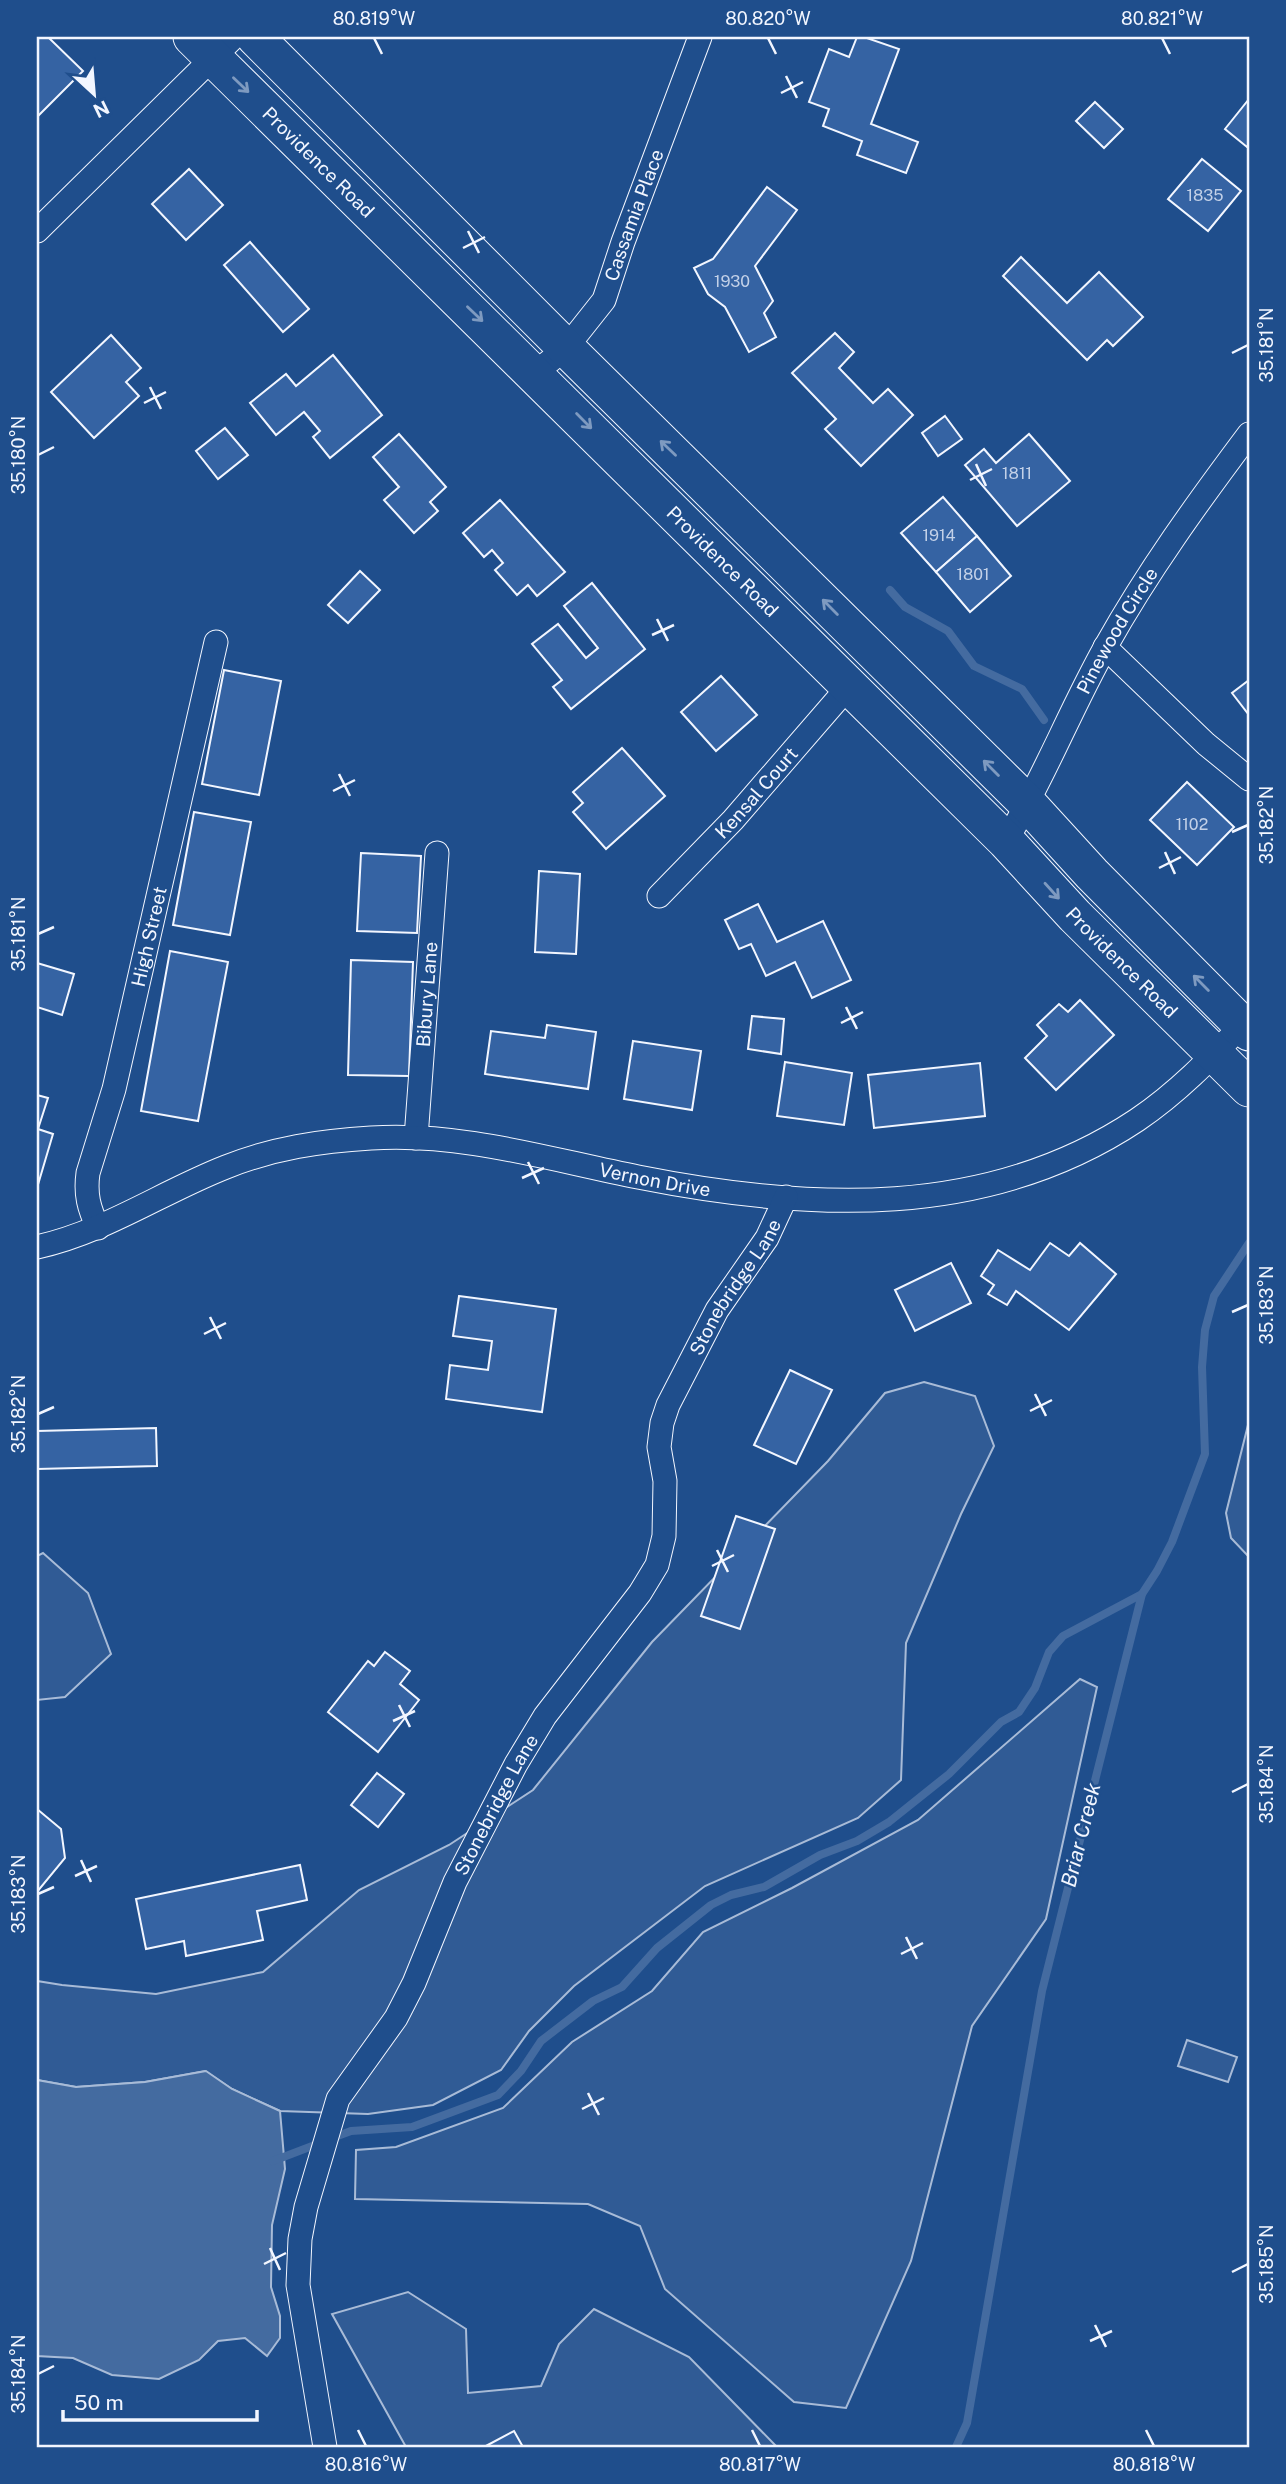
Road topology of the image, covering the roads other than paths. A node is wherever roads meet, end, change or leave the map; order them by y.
1 (255, 37) edge
2 (700, 37) edge
3 (213, 44) edge
4 (37, 231) edge
5 (566, 348) junction
6 (535, 373) junction
7 (1249, 434) edge
8 (216, 642) dead end
9 (1105, 648) junction
10 (849, 686) junction
11 (1249, 779) edge
12 (1028, 804) junction
13 (1006, 841) junction
14 (438, 853) dead end
15 (659, 896) dead end
16 (1246, 1028) edge
17 (1214, 1054) junction
18 (1249, 1088) edge
19 (416, 1138) junction
20 (786, 1197) junction
21 (98, 1228) junction
22 (37, 1247) edge
23 (325, 2447) edge

1 - 5 main road
2 - 5 street, Cassamia Place
3 - 4 street
3 -> 6 main road, Providence Road
5 - 6 street, Cassamia Place
12 -> 5 main road
6 -> 10 main road, Providence Road
7 - 9 street, Pinewood Circle
8 - 21 street, High Street
9 - 11 street
9 - 12 street, Pinewood Circle
10 - 13 main road, Providence Road
10 - 15 street, Kensal Court
12 - 13 street, Pinewood Circle
16 -> 12 main road
13 -> 17 main road, Providence Road
14 - 19 street, Bibury Lane
16 - 17 street, Vernon Drive
17 - 18 main road, Providence Road
17 - 20 street, Vernon Drive
19 - 20 street, Vernon Drive
19 - 21 street, Vernon Drive
20 - 23 street, Stonebridge Lane
21 - 22 street, Vernon Drive

